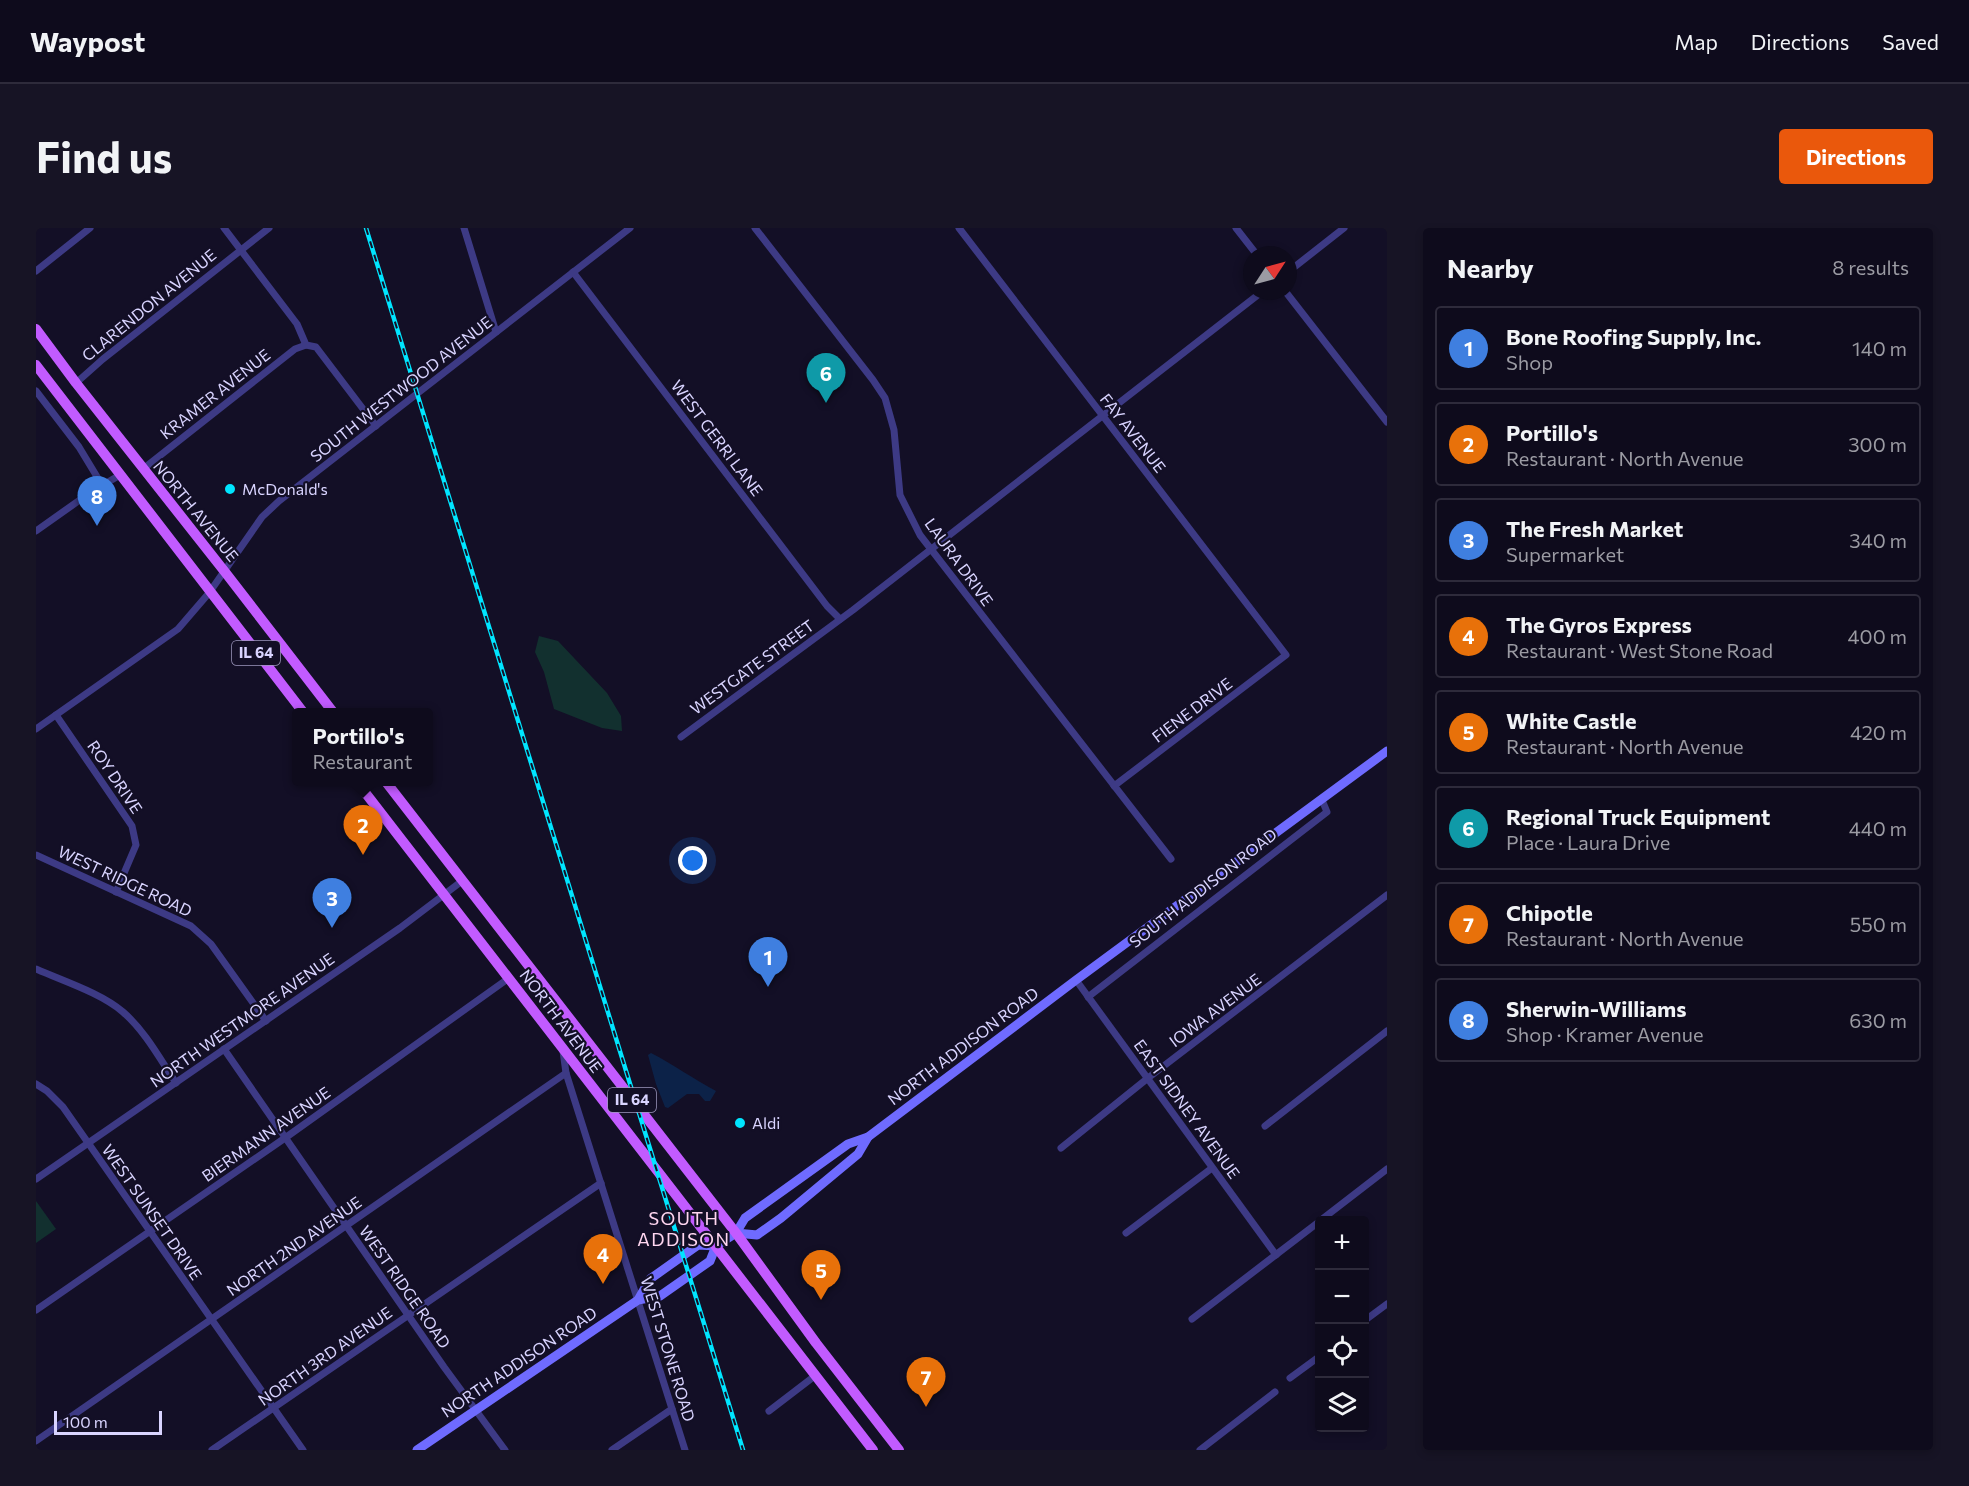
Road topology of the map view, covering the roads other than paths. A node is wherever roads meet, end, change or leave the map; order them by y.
1 (90, 228) edge
2 (224, 228) edge
3 (269, 228) edge
4 (464, 228) edge
5 (630, 228) edge
6 (755, 228) edge
7 (959, 228) edge
8 (1236, 228) edge
9 (1344, 228) edge
10 (1250, 246) edge
11 (240, 250) junction
12 (1297, 265) edge
13 (36, 271) edge
14 (573, 272) junction
15 (1251, 300) edge
16 (1292, 300) edge
17 (36, 329) edge
18 (496, 332) junction
19 (306, 345) junction
20 (36, 365) edge
21 (76, 383) junction
22 (36, 391) edge
23 (1102, 416) junction
24 (1387, 422) edge
25 (376, 426) junction
26 (143, 469) junction
27 (120, 475) junction
28 (102, 485) junction
29 (36, 531) edge
30 (930, 550) junction
31 (225, 572) junction
32 (210, 593) junction
33 (840, 619) junction
34 (1286, 655) joint
35 (300, 708) edge
36 (330, 708) edge
37 (56, 715) junction
38 (36, 729) edge
39 (681, 736) dead end
40 (1387, 751) edge
41 (360, 786) edge
42 (389, 786) edge
43 (1114, 786) junction
44 (1322, 800) junction
45 (36, 855) edge
46 (1171, 860) dead end
47 (462, 881) junction
48 (116, 892) junction
49 (444, 894) junction
50 (1387, 895) edge
51 (36, 969) edge
52 (509, 978) junction
53 (1076, 980) junction
54 (1088, 997) junction
55 (266, 1021) junction
56 (1387, 1032) edge
57 (224, 1049) junction
58 (563, 1049) junction
59 (566, 1073) junction
60 (1148, 1078) junction
61 (176, 1083) junction
62 (36, 1084) edge
63 (1265, 1126) dead end
64 (868, 1137) junction
65 (285, 1138) junction
66 (87, 1144) junction
67 (1061, 1148) dead end
68 (1212, 1168) junction
69 (1387, 1169) edge
70 (36, 1179) edge
71 (601, 1183) junction
72 (1326, 1216) edge
73 (1315, 1225) edge
74 (346, 1227) junction
75 (149, 1232) junction
76 (736, 1233) junction
77 (1126, 1233) dead end
78 (716, 1246) junction
79 (1276, 1255) junction
80 (638, 1300) junction
81 (1387, 1304) edge
82 (36, 1310) edge
83 (408, 1315) junction
84 (1369, 1318) edge
85 (1192, 1319) dead end
86 (211, 1320) junction
87 (1315, 1360) edge
88 (816, 1375) junction
89 (1290, 1378) dead end
90 (1275, 1392) dead end
91 (273, 1408) junction
92 (672, 1409) junction
93 (474, 1410) junction
94 (769, 1411) dead end
95 (36, 1441) edge
96 (212, 1450) edge
97 (303, 1450) edge
98 (417, 1450) edge
99 (505, 1450) edge
100 (612, 1450) edge
101 (685, 1450) edge
102 (873, 1450) edge
103 (899, 1450) edge
104 (1200, 1450) edge

1 - 13 street
2 - 11 street
3 - 11 street, CLARENDON AVENUE
4 - 18 street
5 - 14 street, SOUTH WESTWOOD AVENUE
6 - 30 street, LAURA DRIVE
7 - 23 street, FAY AVENUE
8 - 10 street
9 - 12 street
11 - 19 street
11 - 21 street, CLARENDON AVENUE
14 - 18 street, SOUTH WESTWOOD AVENUE
14 - 33 street, WEST GERRI LANE
15 - 23 street, WESTGATE STREET
16 - 24 street
17 - 21 main road, NORTH AVENUE / IL 64
18 - 25 street, SOUTH WESTWOOD AVENUE
19 - 25 street
19 - 26 street, KRAMER AVENUE
20 - 27 main road, IL 64
21 - 26 main road, NORTH AVENUE / IL 64
22 - 28 street
23 - 30 street, WESTGATE STREET
23 - 34 street, FAY AVENUE
25 - 31 street, SOUTH WESTWOOD AVENUE
26 - 31 main road, NORTH AVENUE / IL 64
27 - 28 street
27 - 32 main road, IL 64
28 - 29 street
30 - 33 street, WESTGATE STREET
30 - 43 street, LAURA DRIVE
31 - 32 street, SOUTH WESTWOOD AVENUE
31 - 36 main road, NORTH AVENUE / IL 64
32 - 35 main road, IL 64
32 - 37 street, SOUTH WESTWOOD AVENUE
33 - 39 street, WESTGATE STREET
34 - 43 street, FIENE DRIVE
37 - 38 street, SOUTH WESTWOOD AVENUE
37 - 48 street, ROY DRIVE
40 - 44 street, SOUTH ADDISON ROAD
41 - 49 main road, NORTH AVENUE / IL 64
42 - 47 main road, NORTH AVENUE / IL 64
43 - 46 street, LAURA DRIVE
44 - 53 street, SOUTH ADDISON ROAD
44 - 54 street, SOUTH ADDISON ROAD
45 - 48 street, WEST RIDGE ROAD
47 - 49 street, NORTH WESTMORE AVENUE
47 - 76 main road, NORTH AVENUE / IL 64
48 - 55 street, WEST RIDGE ROAD
49 - 52 main road, NORTH AVENUE / IL 64
49 - 55 street, NORTH WESTMORE AVENUE
50 - 60 street, IOWA AVENUE
51 - 61 street
52 - 58 main road, NORTH AVENUE / IL 64
52 - 65 street, BIERMANN AVENUE
53 - 54 street, EAST SIDNEY AVENUE
53 - 64 street, NORTH ADDISON ROAD
54 - 60 street, EAST SIDNEY AVENUE
55 - 57 street, NORTH WESTMORE AVENUE
56 - 63 street
57 - 61 street, NORTH WESTMORE AVENUE
57 - 65 street, WEST RIDGE ROAD
58 - 59 street, WEST STONE ROAD
58 - 78 main road, NORTH AVENUE / IL 64
59 - 71 street, WEST STONE ROAD
59 - 74 street, NORTH 2ND AVENUE
60 - 67 street, IOWA AVENUE
60 - 68 street, EAST SIDNEY AVENUE
61 - 66 street, NORTH WESTMORE AVENUE
62 - 66 street, WEST SUNSET DRIVE
64 - 76 street, NORTH ADDISON ROAD
64 - 76 street, NORTH ADDISON ROAD
65 - 74 street, WEST RIDGE ROAD
65 - 75 street, BIERMANN AVENUE
66 - 70 street, NORTH WESTMORE AVENUE
66 - 75 street, WEST SUNSET DRIVE
68 - 77 street
68 - 79 street, EAST SIDNEY AVENUE
69 - 72 street
71 - 80 street, WEST STONE ROAD
71 - 83 street, NORTH 3RD AVENUE
73 - 79 street
74 - 83 street, WEST RIDGE ROAD
74 - 86 street, NORTH 2ND AVENUE
75 - 82 street, BIERMANN AVENUE
75 - 86 street, WEST SUNSET DRIVE
76 - 78 street, NORTH ADDISON ROAD
76 - 103 main road, NORTH AVENUE / IL 64
78 - 80 street, NORTH ADDISON ROAD
78 - 80 street, NORTH ADDISON ROAD
78 - 88 main road, NORTH AVENUE / IL 64
79 - 85 street
80 - 92 street, WEST STONE ROAD
80 - 93 street, NORTH ADDISON ROAD
81 - 84 street
83 - 91 street, NORTH 3RD AVENUE
83 - 93 street, WEST RIDGE ROAD
86 - 91 street, WEST SUNSET DRIVE
86 - 95 street, NORTH 2ND AVENUE
87 - 89 street
88 - 94 street
88 - 102 main road, NORTH AVENUE / IL 64
90 - 104 street
91 - 96 street, NORTH 3RD AVENUE
91 - 97 street, WEST SUNSET DRIVE
92 - 100 street
92 - 101 street, WEST STONE ROAD
93 - 98 street, NORTH ADDISON ROAD
93 - 99 street, WEST RIDGE ROAD

